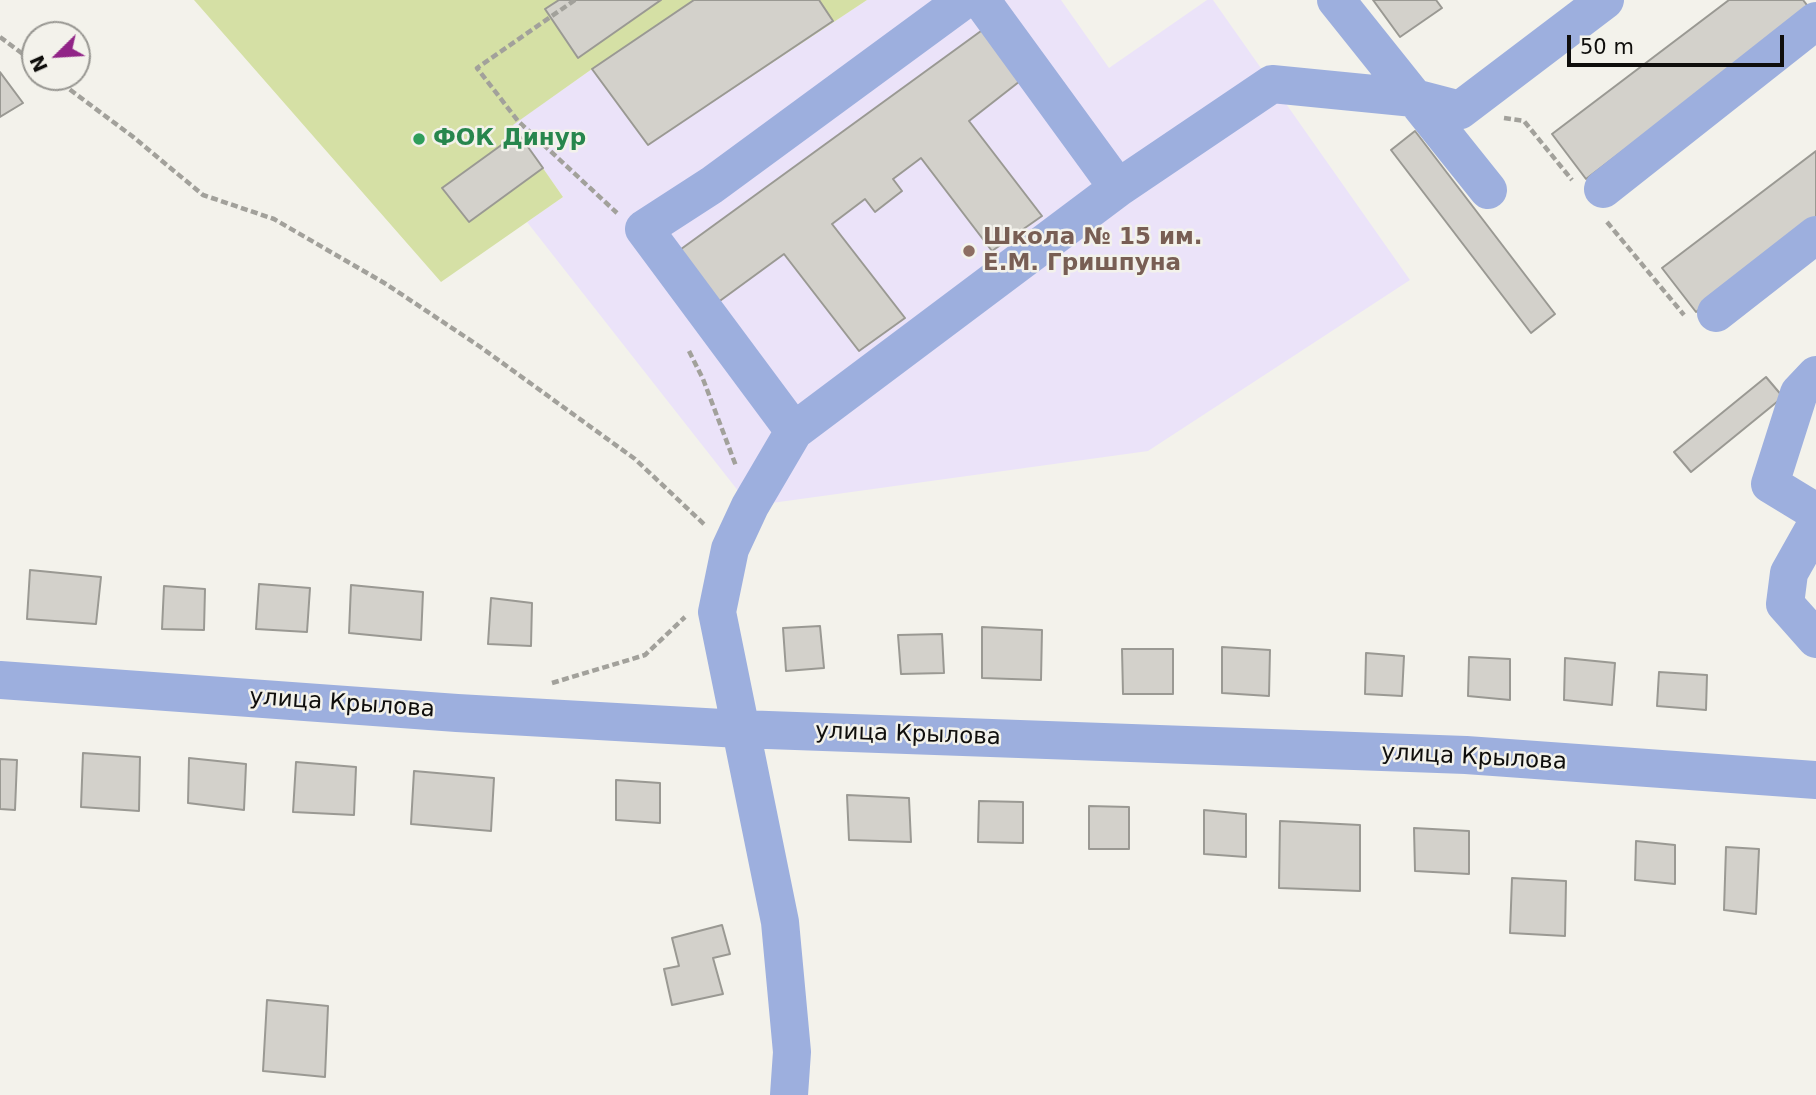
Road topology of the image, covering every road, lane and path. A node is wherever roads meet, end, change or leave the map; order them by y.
1 (575, 0) edge
2 (964, 0) edge
3 (981, 0) edge
4 (1336, 0) edge
5 (1605, 0) edge
6 (1816, 21) edge
7 (0, 37) edge
8 (21, 53) edge
9 (72, 91) edge
10 (1414, 98) junction
11 (517, 121) dead end
12 (1118, 188) junction
13 (1603, 189) dead end
14 (1488, 190) dead end
15 (1816, 235) edge
16 (1716, 313) dead end
17 (1816, 375) edge
18 (794, 431) junction
19 (1816, 512) edge
20 (1816, 525) edge
21 (727, 565) junction
22 (1816, 639) edge
23 (0, 680) edge
24 (545, 685) dead end
25 (740, 729) junction
26 (1816, 780) edge
27 (789, 1095) edge

1 - 11 path
2 - 18 street
3 - 12 street
4 - 10 street
5 - 10 street
6 - 13 street
7 - 8 path
9 - 21 path
10 - 12 street
10 - 14 street
12 - 18 street
15 - 16 street
17 - 19 street
18 - 21 street
20 - 22 street
21 - 24 path
21 - 25 street
23 - 25 street, улица Крылова
25 - 26 street, улица Крылова
25 - 27 street

